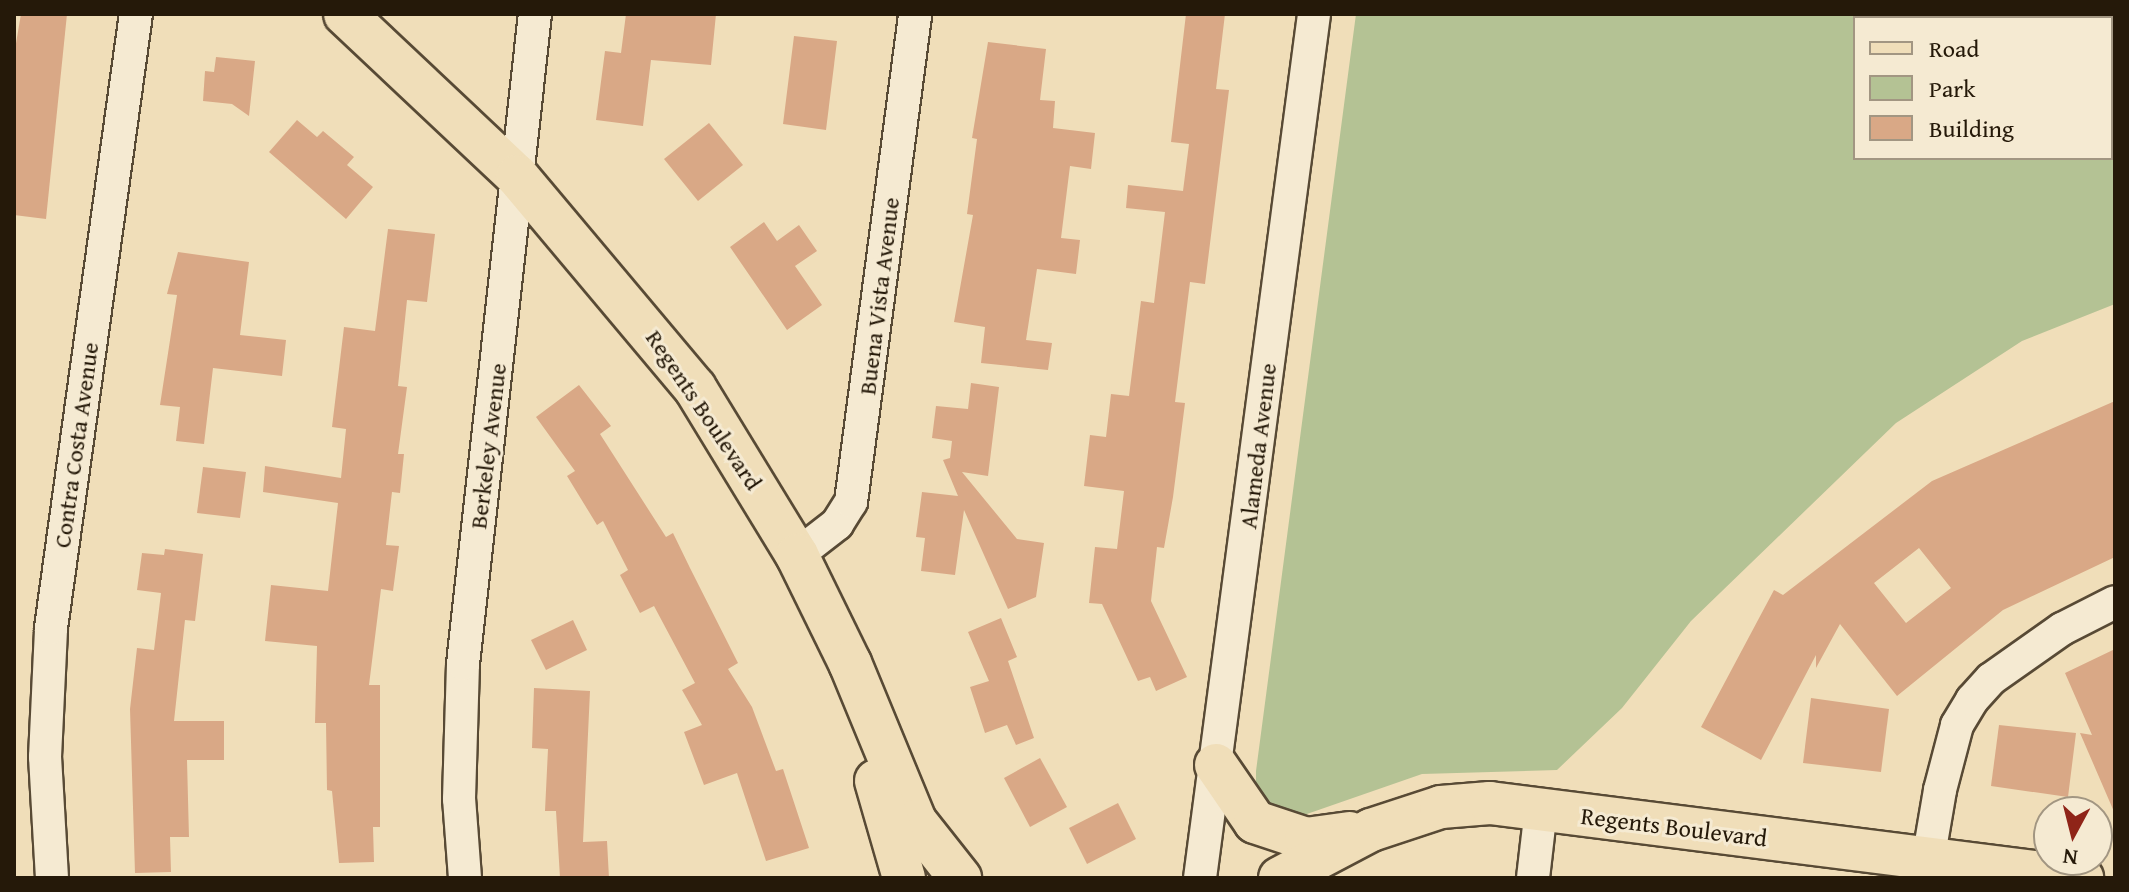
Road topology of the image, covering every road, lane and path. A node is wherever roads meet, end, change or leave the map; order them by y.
1 (136, 14) edge
2 (345, 14) edge
3 (535, 14) edge
4 (915, 14) edge
5 (1314, 14) edge
6 (517, 176) junction
7 (797, 555) junction
8 (2115, 602) edge
9 (850, 663) junction
10 (1216, 765) junction
11 (1541, 809) junction
12 (1371, 830) junction
13 (1926, 868) edge
14 (52, 878) edge
15 (465, 878) edge
16 (904, 878) edge
17 (960, 878) edge
18 (1200, 878) edge
19 (1280, 878) edge
20 (1533, 878) edge
21 (2082, 878) edge

1 - 14 street, Contra Costa Avenue
2 - 6 main road, Regents Boulevard
3 - 6 street, Berkeley Avenue
4 - 7 street, Buena Vista Avenue
5 - 10 street, Alameda Avenue
6 - 7 main road, Regents Boulevard
6 - 15 street, Berkeley Avenue
7 - 9 main road, Regents Boulevard
8 - 13 street
9 - 16 main road
9 - 17 main road, Regents Boulevard
10 - 12 main road
10 - 18 street, Alameda Avenue
11 - 12 main road, Regents Boulevard
11 - 13 main road, Regents Boulevard
11 - 20 street
12 - 19 main road, Regents Boulevard
13 - 21 main road, Regents Boulevard

